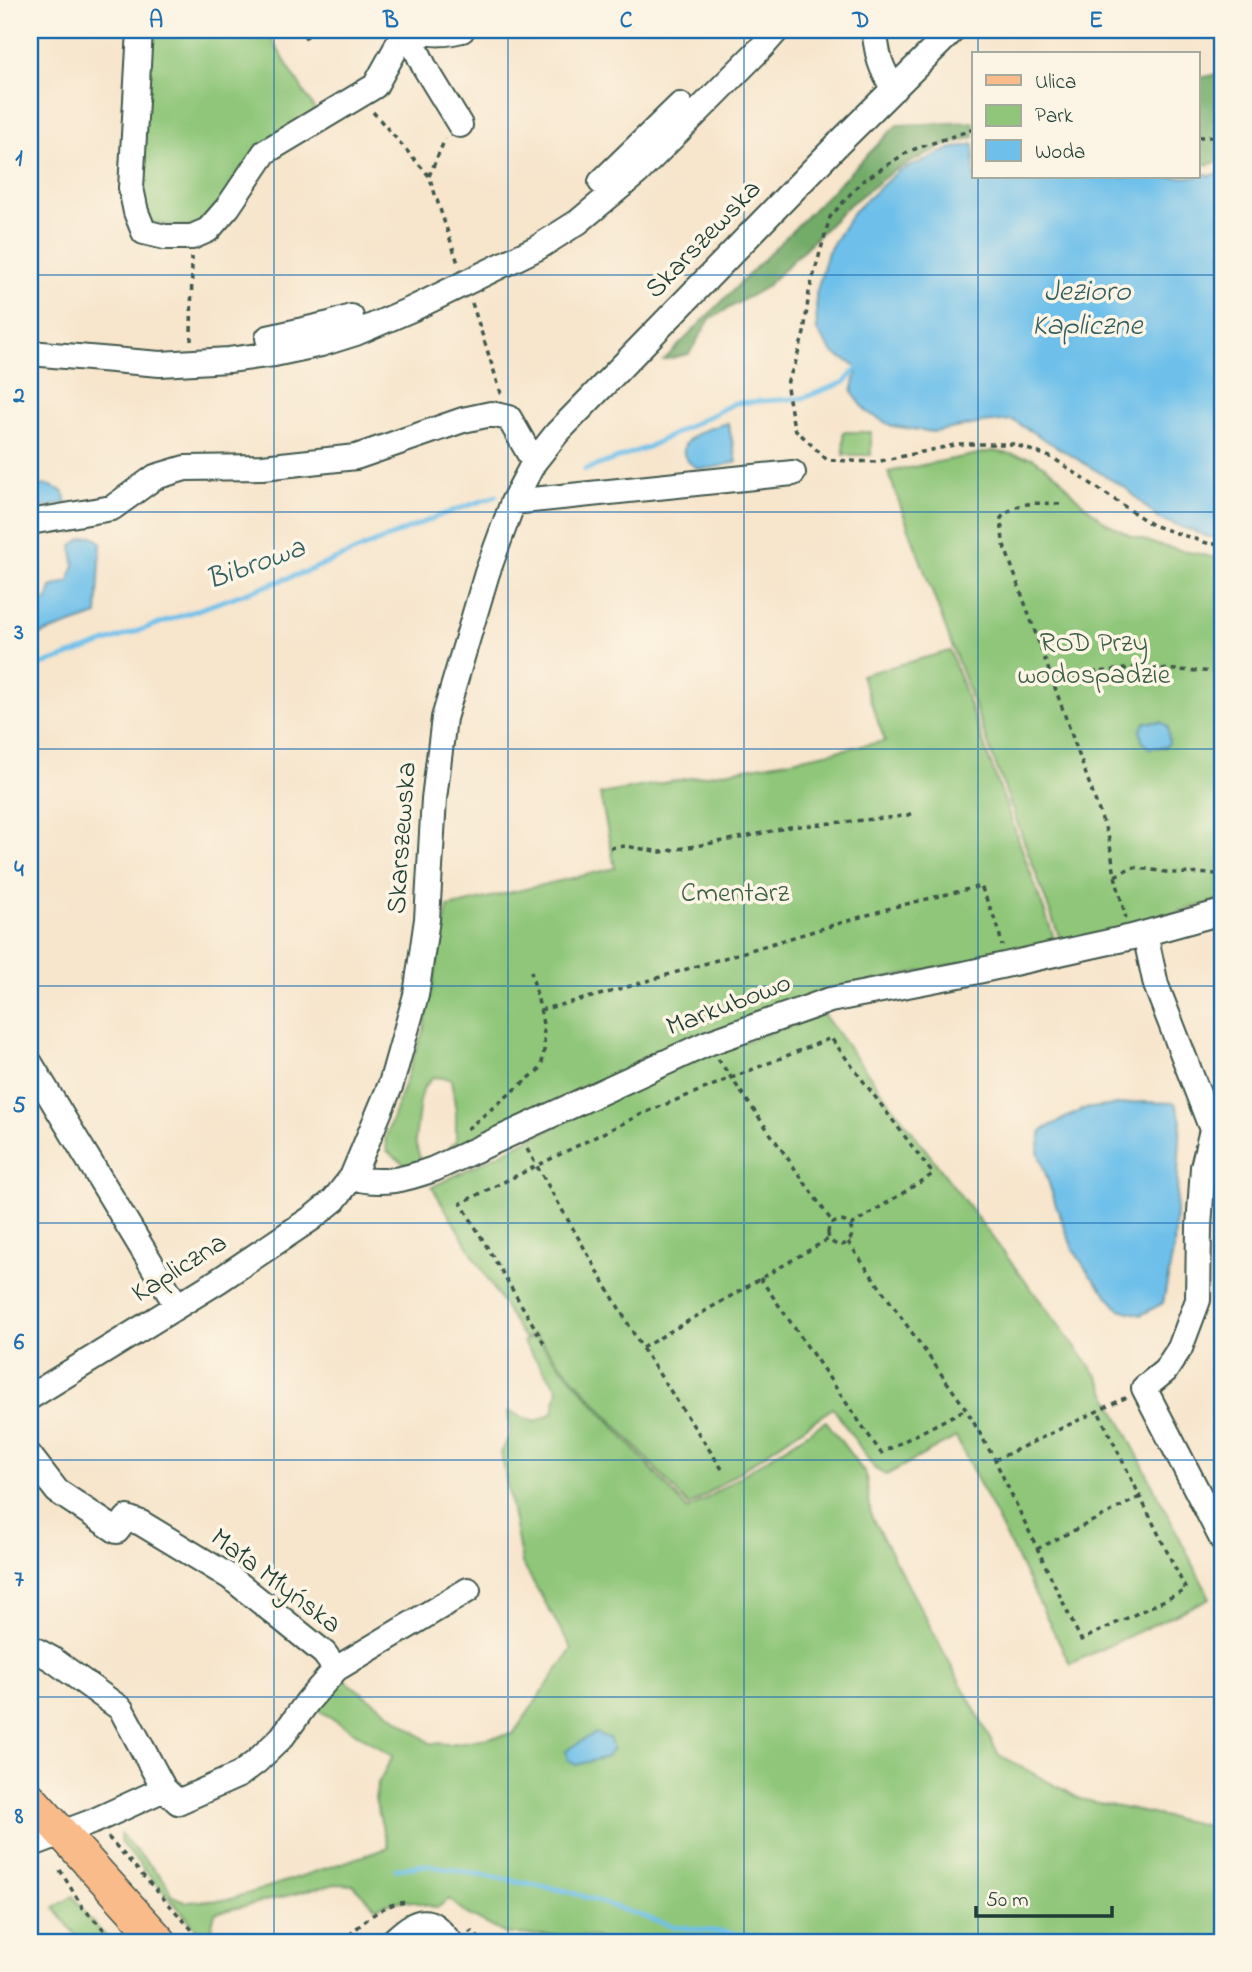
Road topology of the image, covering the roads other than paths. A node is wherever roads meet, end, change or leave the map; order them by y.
1 (140, 30) edge
2 (405, 30) edge
3 (418, 30) edge
4 (462, 30) edge
5 (754, 30) edge
6 (776, 30) edge
7 (874, 30) edge
8 (953, 30) edge
9 (894, 89) junction
10 (460, 125) road end
11 (30, 336) edge
12 (30, 353) edge
13 (534, 462) junction
14 (793, 473) dead end
15 (513, 502) junction
16 (30, 522) edge
17 (1222, 912) edge
18 (1139, 936) junction
19 (30, 1063) edge
20 (1212, 1130) junction
21 (1222, 1153) edge
22 (352, 1177) junction
23 (177, 1306) junction
24 (30, 1397) edge
25 (30, 1456) edge
26 (1222, 1539) edge
27 (468, 1590) dead end
28 (30, 1647) edge
29 (336, 1669) junction
30 (34, 1787) edge
31 (164, 1789) junction
32 (44, 1840) edge
33 (161, 1942) edge
34 (392, 1942) edge
35 (450, 1942) edge

1 - 2 street
2 - 10 street
3 - 4 street
5 - 11 street
6 - 12 street
7 - 9 street
8 - 9 street, Skarszewska
9 - 13 street, Skarszewska
13 - 15 street, Skarszewska
13 - 16 street
14 - 15 street
15 - 22 street, Skarszewska
17 - 18 street, Markubowo
18 - 20 street
18 - 22 street, Markubowo
19 - 23 street
20 - 21 street
20 - 26 street
22 - 23 street, Kapliczna
23 - 24 street, Kapliczna
25 - 29 street, Mała Młyńska
27 - 29 street
28 - 31 street
29 - 31 street, Mała Młyńska
30 - 32 main road
31 - 32 street
32 - 33 main road
34 - 35 street

